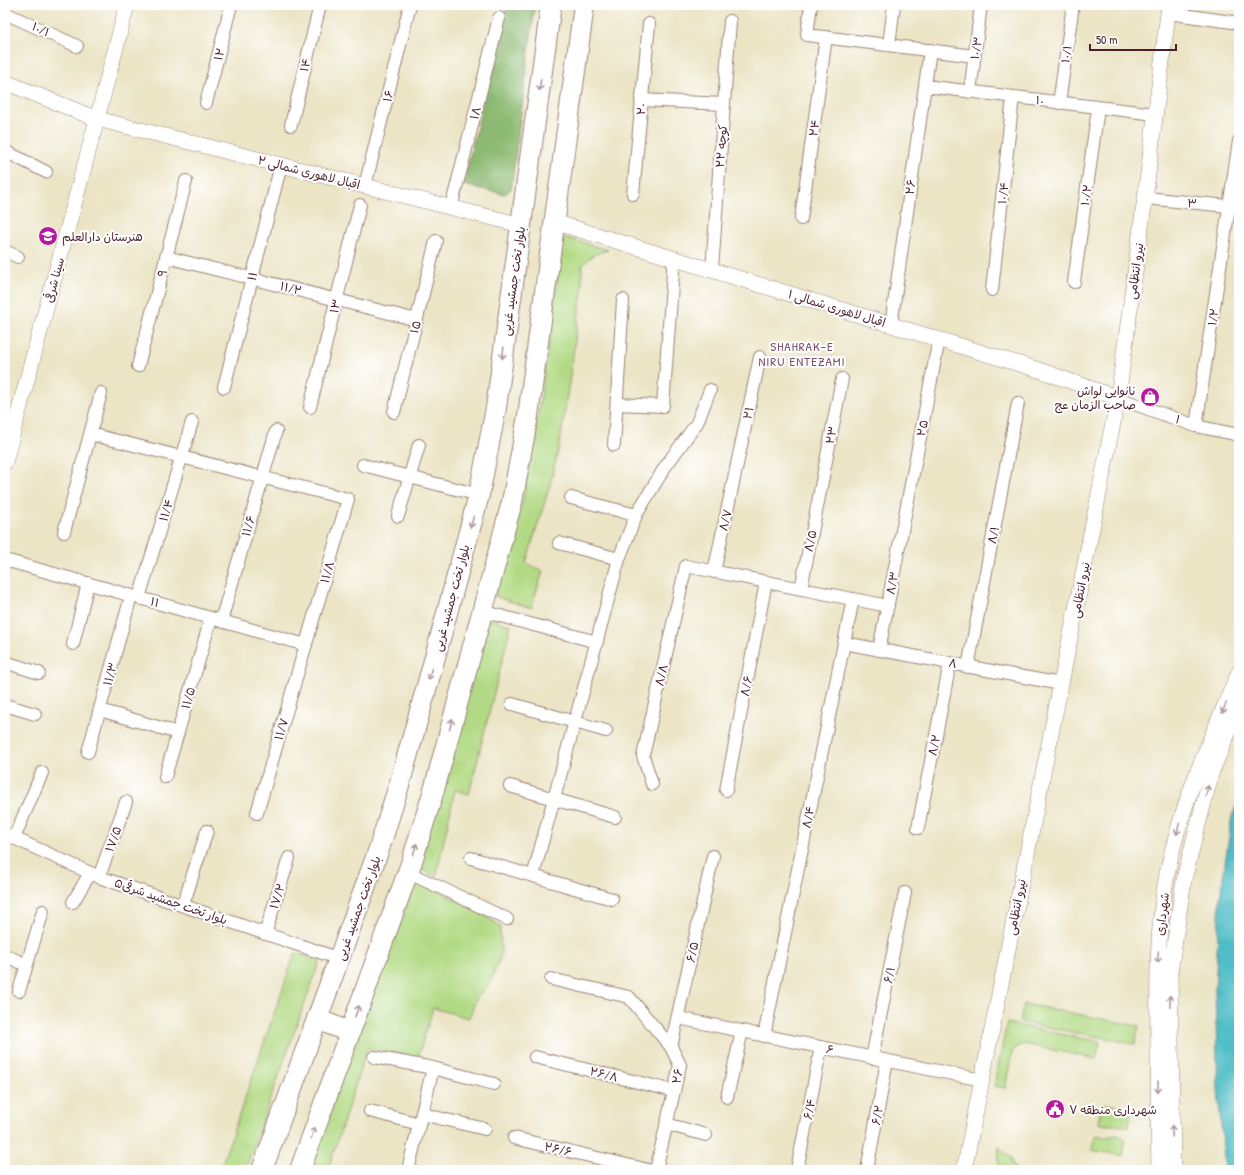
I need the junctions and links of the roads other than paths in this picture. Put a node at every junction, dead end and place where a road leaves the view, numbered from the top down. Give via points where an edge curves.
1 (126, 5) edge
2 (231, 5) edge
3 (320, 5) edge
4 (410, 5) edge
5 (551, 5) edge
6 (584, 5) edge
7 (811, 5) edge
8 (894, 5) edge
9 (981, 5) edge
10 (1073, 5) edge
11 (1168, 9) edge
12 (5, 13) edge
13 (499, 18) dead end
14 (730, 21) dead end
15 (1239, 23) edge
16 (649, 24) dead end
17 (826, 37) junction
18 (889, 45) junction
19 (77, 46) dead end
20 (930, 50) junction
21 (545, 52) junction
22 (577, 55) junction
23 (975, 56) junction
24 (5, 82) edge
25 (925, 86) junction
26 (970, 92) junction
27 (1013, 97) junction
28 (642, 100) junction
29 (206, 103) dead end
30 (1059, 103) junction
31 (724, 104) junction
32 (1098, 108) junction
33 (1155, 114) junction
34 (97, 119) junction
35 (291, 125) dead end
36 (1239, 141) edge
37 (5, 151) edge
38 (281, 165) junction
39 (46, 172) dead end
40 (186, 181) dead end
41 (365, 186) junction
42 (633, 194) dead end
43 (1145, 198) junction
44 (360, 205) dead end
45 (1234, 207) edge
46 (451, 208) junction
47 (801, 219) dead end
48 (554, 222) junction
49 (521, 225) junction
50 (436, 241) dead end
51 (5, 251) edge
52 (18, 257) dead end
53 (166, 257) junction
54 (674, 258) junction
55 (712, 270) junction
56 (252, 278) junction
57 (1074, 282) dead end
58 (992, 290) dead end
59 (337, 300) junction
60 (624, 300) dead end
61 (416, 320) junction
62 (891, 325) junction
63 (939, 339) junction
64 (760, 357) dead end
65 (138, 366) dead end
66 (842, 379) dead end
67 (224, 387) dead end
68 (710, 390) dead end
69 (101, 393) dead end
70 (1118, 398) junction
71 (1018, 403) dead end
72 (617, 404) junction
73 (310, 407) dead end
74 (394, 412) dead end
75 (192, 422) dead end
76 (1196, 426) junction
77 (276, 431) dead end
78 (90, 434) junction
79 (1239, 435) edge
80 (419, 445) dead end
81 (614, 445) dead end
82 (181, 457) junction
83 (5, 462) edge
84 (363, 465) dead end
85 (736, 469) joint
86 (409, 477) junction
87 (262, 478) junction
88 (820, 492) joint
89 (479, 495) junction
90 (571, 498) dead end
91 (512, 502) junction
92 (398, 516) dead end
93 (636, 516) junction
94 (905, 516) joint
95 (64, 532) dead end
96 (559, 543) dead end
97 (619, 559) junction
98 (5, 560) edge
99 (714, 572) junction
100 (766, 582) junction
101 (88, 583) junction
102 (801, 589) junction
103 (135, 597) junction
104 (853, 599) junction
105 (888, 606) junction
106 (482, 611) junction
107 (216, 620) junction
108 (597, 642) junction
109 (844, 643) junction
110 (73, 644) dead end
111 (306, 645) junction
112 (879, 650) junction
113 (5, 662) edge
114 (950, 663) junction
115 (968, 666) junction
116 (1239, 672) edge
117 (39, 673) dead end
118 (1061, 684) junction
119 (512, 704) dead end
120 (5, 705) edge
121 (1239, 708) edge
122 (100, 710) junction
123 (35, 714) dead end
124 (575, 722) junction
125 (606, 731) dead end
126 (178, 733) junction
127 (88, 752) dead end
128 (42, 773) dead end
129 (165, 777) dead end
130 (652, 784) dead end
131 (510, 786) dead end
132 (726, 790) dead end
133 (554, 799) junction
134 (126, 802) dead end
135 (257, 813) dead end
136 (615, 817) dead end
137 (918, 828) dead end
138 (207, 831) dead end
139 (9, 836) edge
140 (713, 856) dead end
141 (289, 858) dead end
142 (471, 858) dead end
143 (408, 872) junction
144 (95, 875) junction
145 (533, 876) junction
146 (905, 893) dead end
147 (612, 899) dead end
148 (73, 902) dead end
149 (183, 905) junction
150 (43, 911) dead end
151 (507, 919) dead end
152 (265, 934) junction
153 (5, 955) edge
154 (340, 959) junction
155 (26, 965) junction
156 (551, 979) dead end
157 (19, 991) dead end
158 (678, 1018) junction
159 (317, 1019) junction
160 (742, 1031) junction
161 (349, 1032) junction
162 (764, 1036) junction
163 (671, 1047) junction
164 (821, 1047) junction
165 (374, 1057) dead end
166 (535, 1057) dead end
167 (872, 1058) junction
168 (887, 1061) junction
169 (433, 1068) junction
170 (982, 1080) junction
171 (494, 1084) dead end
172 (674, 1091) junction
173 (727, 1097) dead end
174 (370, 1111) dead end
175 (420, 1119) junction
176 (666, 1124) junction
177 (485, 1129) dead end
178 (706, 1135) dead end
179 (514, 1138) dead end
180 (262, 1170) edge
181 (300, 1170) edge
182 (408, 1170) edge
183 (648, 1170) edge
184 (656, 1170) edge
185 (797, 1170) edge
186 (867, 1170) edge
187 (964, 1170) edge
188 (1159, 1170) edge
189 (1173, 1170) edge

1 - 34 street, سینا شرقی
2 - 29 street, ۱۲
3 - 35 street, ۱۴
4 - 41 street, ۱۶
5 - 21 main road, بلوار تخت جمشید غربی
6 - 22 main road
7 - 17 street via 807,35
8 - 18 street
9 - 23 street, ۱۰/۳
10 - 30 street, ۱۰/۱
11 - 15 street
11 - 33 street, نیرو انتظامی
12 - 19 street, ۱۰/۱
13 - 46 street, ۱۸
14 - 31 street, کوچه ۲۲
16 - 28 street, ۲۰
17 - 18 street
17 - 47 street, ۲۴
18 - 20 street
20 - 23 street
20 - 25 street, ۲۶
21 - 22 main road
21 -> 49 main road, بلوار تخت جمشید غربی
22 - 48 main road
23 - 26 street, ۱۰/۳
24 - 34 street, اقبال لاهوری شمالی ۲
25 - 26 street, ۱۰
25 - 62 street, ۲۶
26 - 27 street, ۱۰
27 - 30 street, ۱۰
27 - 58 street, ۱۰/۴
28 - 31 street
28 - 42 street, ۲۰
30 - 32 street, ۱۰
31 - 55 street, کوچه ۲۲
32 - 33 street, ۱۰
32 - 57 street, ۱۰/۲
33 - 43 street, نیرو انتظامی
34 - 38 street, اقبال لاهوری شمالی ۲
34 - 83 street, سینا شرقی
36 - 45 street, ۱/۲
37 - 39 street
38 - 41 street, اقبال لاهوری شمالی ۲
38 - 56 street, ۱۱
40 - 53 street, ۹
41 - 46 street, اقبال لاهوری شمالی ۲
43 - 45 street, ۳
43 - 70 street, نیرو انتظامی
44 - 59 street, ۱۳
45 - 76 street, ۱/۲
46 - 49 street, اقبال لاهوری شمالی ۲
48 - 54 street, اقبال لاهوری شمالی ۱
48 - 91 main road via 528,416
49 -> 89 main road, بلوار تخت جمشید غربی via 496,408
50 - 61 street, ۱۵
51 - 52 street
53 - 56 street, ۱۱/۲
53 - 65 street, ۹
54 - 55 street, اقبال لاهوری شمالی ۱
54 - 72 street via 664,406
55 - 62 street, اقبال لاهوری شمالی ۱
56 - 59 street, ۱۱/۲
56 - 67 street, ۱۱
59 - 61 street, ۱۱/۲
59 - 73 street, ۱۳
60 - 72 street
61 - 74 street, ۱۵
62 - 63 street, اقبال لاهوری شمالی ۱
63 - 70 street, اقبال لاهوری شمالی ۱
63 - 94 street, ۲۵
64 - 85 street, ۲۱
66 - 88 street, ۲۳
68 - 93 street via 697,423 664,466
69 - 78 street
70 - 76 street, ۱
70 - 118 street, نیرو انتظامی
71 - 115 street, ۸/۱
72 - 81 street
75 - 82 street, ۱۱/۴
76 - 79 street, ۱
77 - 87 street, ۱۱/۶
78 - 82 street
78 - 95 street
80 - 86 street
82 - 87 street
82 - 103 street, ۱۱/۴
84 - 86 street
85 - 99 street, ۸/۷
86 - 89 street
86 - 92 street
87 - 107 street, ۱۱/۶
87 - 111 street, ۱۱/۸ via 348,499
88 - 102 street, ۸/۵
89 - 91 main road
89 -> 154 main road, بلوار تخت جمشید غربی via 400,782
90 - 93 street
91 - 106 main road
93 - 97 street
94 - 105 street, ۸/۳
96 - 97 street
97 - 108 street
98 - 101 street, ۱۱
99 - 100 street
99 - 130 street, ۸/۸ via 686,566 643,756
100 - 102 street
100 - 132 street, ۸/۶
101 - 103 street, ۱۱
101 - 110 street
102 - 104 street
103 - 107 street, ۱۱
103 - 122 street, ۱۱/۳
104 - 105 street
104 - 109 street, ۸/۴
105 - 112 street, ۸/۳
106 - 108 street
143 -> 106 main road via 434,790
107 - 111 street, ۱۱
107 - 126 street, ۱۱/۵
108 - 124 street
109 - 112 street, ۸
109 - 162 street, ۸/۴
111 - 135 street, ۱۱/۷
112 - 114 street, ۸
113 - 117 street
114 - 115 street, ۸
114 - 137 street, ۸/۲
115 - 118 street, ۸
116 -> 188 street, شهرداری via 1202,759 1180,820 1167,874 1160,922 1157,979
118 - 170 street, نیرو انتظامی
119 - 124 street
120 - 123 street
189 -> 121 street, شهرداری via 1170,973 1184,879 1212,771
122 - 126 street
122 - 127 street, ۱۱/۳
124 - 125 street
124 - 133 street
126 - 129 street, ۱۱/۵
128 - 139 street
131 - 133 street
133 - 136 street
133 - 145 street
134 - 144 street, ۱۷/۵
138 - 149 street
139 - 144 street, بلوار تخت جمشید شرقی۵
140 - 158 street, ۶/۵
141 - 152 street, ۱۷/۲
142 - 145 street
143 - 151 street
161 -> 143 main road
144 - 148 street, ۱۷/۵
144 - 149 street, بلوار تخت جمشید شرقی۵
145 - 147 street
146 - 167 street, ۶/۱
149 - 152 street, بلوار تخت جمشید شرقی۵
150 - 155 street
152 - 154 street, بلوار تخت جمشید شرقی۵
153 - 155 street
154 - 159 main road, بلوار تخت جمشید غربی
155 - 157 street
156 - 163 street, ۲۶ via 629,997
158 - 160 street, ۶
158 - 163 street, ۶/۵
159 - 161 main road
159 - 180 main road, بلوار تخت جمشید غربی
160 - 162 street, ۶
160 - 173 street
181 -> 161 main road
162 - 164 street, ۶
163 - 172 street, ۲۶ via 680,1065
164 - 167 street, ۶
164 - 185 street, ۶/۴
165 - 169 street
166 - 172 street, ۲۶/۸
167 - 168 street, ۶
168 - 170 street, ۶
168 - 186 street, ۶/۲
169 - 171 street
169 - 175 street
170 - 187 street, نیرو انتظامی
172 - 176 street, ۲۶
174 - 175 street
175 - 177 street
175 - 182 street
176 - 178 street
176 - 184 street, ۲۶
179 - 183 street, ۲۶/۶

